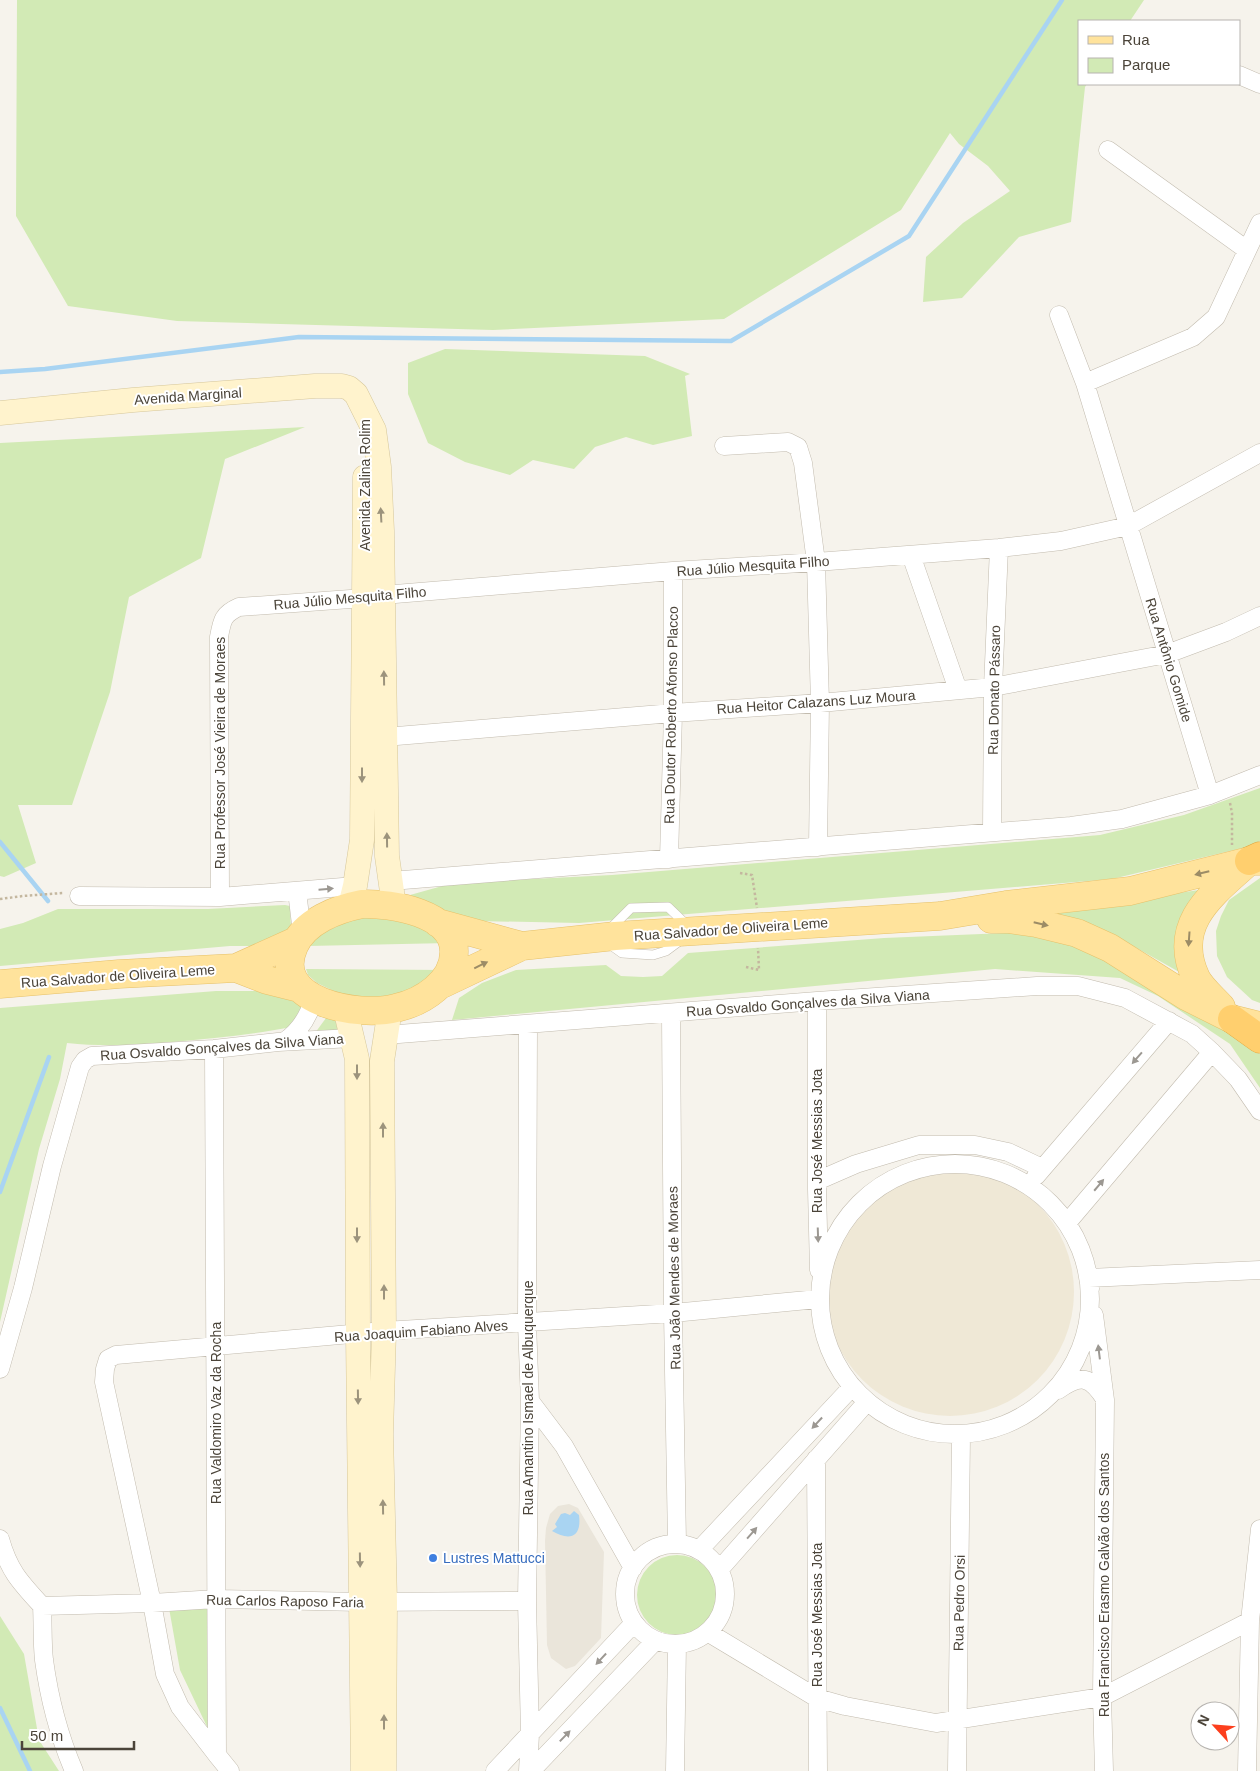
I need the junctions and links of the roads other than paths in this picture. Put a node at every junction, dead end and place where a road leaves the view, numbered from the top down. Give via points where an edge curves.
1 (1240, 75) edge
2 (1260, 84) edge
3 (1108, 150) dead end
4 (1260, 223) edge
5 (1247, 250) junction
6 (1059, 315) dead end
7 (1085, 383) junction
8 (365, 411) joint
9 (0, 412) edge
10 (724, 446) dead end
11 (1260, 453) edge
12 (1128, 526) junction
13 (999, 548) junction
14 (911, 555) junction
15 (816, 562) junction
16 (673, 571) junction
17 (374, 597) junction
18 (228, 612) joint
19 (1260, 616) edge
20 (1167, 654) junction
21 (993, 687) junction
22 (958, 690) junction
23 (820, 703) junction
24 (673, 713) junction
25 (374, 738) junction
26 (1260, 775) edge
27 (1210, 795) junction
28 (992, 832) junction
29 (818, 847) junction
30 (669, 858) junction
31 (1249, 861) edge
32 (297, 891) junction
33 (392, 894) junction
34 (79, 896) dead end
35 (352, 896) junction
36 (220, 897) junction
37 (940, 916) junction
38 (438, 923) junction
39 (299, 937) junction
40 (522, 946) junction
41 (236, 968) junction
42 (0, 984) edge
43 (440, 985) junction
44 (306, 993) junction
45 (817, 1001) junction
46 (345, 1008) junction
47 (672, 1014) junction
48 (1232, 1019) junction
49 (1169, 1021) junction
50 (388, 1022) junction
51 (528, 1024) junction
52 (1260, 1026) edge
53 (352, 1038) junction
54 (1260, 1040) edge
55 (285, 1041) junction
56 (214, 1049) junction
57 (1212, 1052) junction
58 (1260, 1111) edge
59 (1042, 1168) junction
60 (1028, 1184) junction
61 (817, 1185) junction
62 (846, 1218) junction
63 (1068, 1222) junction
64 (1260, 1270) edge
65 (1089, 1278) junction
66 (820, 1280) junction
67 (818, 1299) junction
68 (674, 1313) junction
69 (527, 1324) junction
70 (384, 1331) junction
71 (358, 1334) junction
72 (216, 1346) junction
73 (0, 1369) edge
74 (851, 1388) junction
75 (1048, 1397) junction
76 (1105, 1400) junction
77 (530, 1401) junction
78 (866, 1403) junction
79 (960, 1436) junction
80 (816, 1460) junction
81 (1260, 1529) edge
82 (0, 1539) edge
83 (677, 1543) junction
84 (700, 1549) junction
85 (632, 1568) junction
86 (720, 1570) junction
87 (216, 1599) junction
88 (527, 1601) junction
89 (361, 1602) junction
90 (385, 1602) junction
91 (152, 1603) junction
92 (42, 1606) junction
93 (1250, 1620) junction
94 (634, 1623) junction
95 (709, 1633) junction
96 (656, 1640) junction
97 (677, 1644) junction
98 (1102, 1697) junction
99 (817, 1698) junction
100 (958, 1720) junction
101 (530, 1734) junction
102 (217, 1755) junction
103 (74, 1771) edge
104 (230, 1771) edge
105 (363, 1771) edge
106 (384, 1771) edge
107 (495, 1771) edge
108 (529, 1771) edge
109 (675, 1771) edge
110 (818, 1771) edge
111 (957, 1771) edge
112 (1104, 1771) edge
113 (1247, 1771) edge

1 - 2 street
3 - 5 street
4 - 5 street
5 - 7 street via 1224,304 1216,317 1194,337
6 - 7 street, Rua Antônio Gomide
7 - 12 street, Rua Antônio Gomide
8 - 9 main road, Avenida Marginal via 349,388 334,386
8 - 17 main road, Avenida Zalina Rolim via 374,430 379,467 382,531
10 - 15 street via 788,442 798,447
11 - 12 street, Rua Júlio Mesquita Filho
12 - 13 street, Rua Júlio Mesquita Filho via 1061,541
12 - 20 street, Rua Antônio Gomide
13 - 14 street, Rua Júlio Mesquita Filho
13 - 21 street, Rua Donato Pássaro
14 - 15 street, Rua Júlio Mesquita Filho
14 - 22 street
15 - 16 street, Rua Júlio Mesquita Filho
15 - 23 street
16 - 17 street, Rua Júlio Mesquita Filho
16 - 24 street, Rua Doutor Roberto Afonso Placco
17 - 18 street, Rua Júlio Mesquita Filho via 239,607
17 - 25 main road, Avenida Zalina Rolim
18 - 36 street, Rua Professor José Vieira de Moraes via 219,637
19 - 20 street, Rua Heitor Calazans Luz Moura
20 - 21 street, Rua Heitor Calazans Luz Moura
20 - 27 street, Rua Antônio Gomide
21 - 22 street, Rua Heitor Calazans Luz Moura
21 - 28 street, Rua Donato Pássaro
22 - 23 street, Rua Heitor Calazans Luz Moura
23 - 24 street, Rua Heitor Calazans Luz Moura
23 - 29 street
24 - 25 street, Rua Heitor Calazans Luz Moura
24 - 30 street, Rua Doutor Roberto Afonso Placco
33 -> 25 main road, Avenida Zalina Rolim
25 -> 35 main road, Avenida Zalina Rolim
26 - 27 street
27 - 28 street via 1122,819
28 - 29 street
29 - 30 street
30 - 33 street
31 -> 37 main road via 1130,892 1006,905
31 -> 48 main road via 1198,911 1189,932 1188,957 1196,980
32 -> 35 street
32 - 36 street
32 - 39 street
33 - 35 main road via 371,904
33 - 38 main road
34 - 36 street
35 - 39 main road via 314,922
37 - 40 main road, Rua Salvador de Oliveira Leme via 760,926
37 -> 48 main road via 1008,919 1077,933 1110,948 1186,996
38 - 40 main road
38 - 43 main road via 450,935 455,949 454,966
39 - 41 main road
39 - 44 main road via 290,953 289,966 293,981
43 -> 40 main road
41 - 42 main road, Rua Salvador de Oliveira Leme
41 - 44 main road
43 - 50 main road via 406,1005
44 - 46 main road
44 - 55 street via 309,1013 300,1030
45 - 47 street, Rua Osvaldo Gonçalves da Silva Viana
45 - 49 street, Rua Osvaldo Gonçalves da Silva Viana via 1078,986 1125,998
45 - 61 street, Rua José Messias Jota
46 - 50 main road via 373,1011
46 - 53 main road
47 - 51 street, Rua Osvaldo Gonçalves da Silva Viana
47 - 68 street, Rua João Mendes de Moraes
48 - 52 main road
48 - 54 highway
49 - 57 street, Rua Osvaldo Gonçalves da Silva Viana via 1192,1034
49 -> 59 street
50 - 51 street, Rua Osvaldo Gonçalves da Silva Viana
70 -> 50 main road via 382,1061
51 - 69 street, Rua Amantino Ismael de Albuquerque
53 - 55 street, Rua Osvaldo Gonçalves da Silva Viana
53 -> 71 main road via 357,1059
55 - 56 street, Rua Osvaldo Gonçalves da Silva Viana
56 - 72 street, Rua Valdomiro Vaz da Rocha
56 - 73 street, Rua Osvaldo Gonçalves da Silva Viana via 92,1056 80,1067
57 - 58 street, Rua Osvaldo Gonçalves da Silva Viana via 1238,1079
63 -> 57 street
59 - 60 street
59 - 61 street via 1008,1152 975,1145 920,1145 856,1164
60 - 62 street via 1002,1171 974,1164 945,1163 916,1168 865,1196
60 - 63 street via 1050,1201
61 - 62 street via 825,1212 840,1220
61 -> 66 street, Rua José Messias Jota
62 - 66 street
63 - 65 street via 1081,1249
64 - 65 street
65 - 75 street via 1087,1332 1074,1364
76 -> 65 street, Rua Francisco Erasmo Galvão dos Santos
66 - 67 street
67 - 68 street, Rua Joaquim Fabiano Alves
67 - 74 street via 826,1347
68 - 69 street, Rua Joaquim Fabiano Alves
68 - 83 street, Rua João Mendes de Moraes
69 - 70 street, Rua Joaquim Fabiano Alves
69 - 77 street, Rua Amantino Ismael de Albuquerque
70 - 71 street, Rua Joaquim Fabiano Alves
90 -> 70 main road via 381,1434
71 - 72 street, Rua Joaquim Fabiano Alves
71 -> 89 main road
72 - 87 street, Rua Valdomiro Vaz da Rocha
72 - 91 street, Rua Joaquim Fabiano Alves via 116,1355 108,1360 105,1368 104,1382
74 - 78 street
74 -> 84 street
75 - 76 street via 1079,1379 1086,1379 1094,1384
75 - 79 street via 1026,1415 995,1429
76 - 98 street, Rua Francisco Erasmo Galvão dos Santos
77 - 85 street via 564,1446
77 - 88 street, Rua Amantino Ismael de Albuquerque
78 - 79 street via 887,1418 910,1428
78 - 80 street
79 - 100 street, Rua Pedro Orsi
86 -> 80 street
80 - 99 street, Rua José Messias Jota
81 - 93 street
82 - 92 street via 19,1582
83 - 84 street
83 - 85 street via 645,1553
84 - 86 street
85 - 94 street via 625,1598
86 - 95 street via 726,1592 722,1612
87 - 89 street, Rua Carlos Raposo Faria
87 - 91 street, Rua Carlos Raposo Faria
87 - 102 street, Rua Valdomiro Vaz da Rocha
88 - 90 street, Rua Carlos Raposo Faria
88 - 101 street, Rua Amantino Ismael de Albuquerque
89 - 90 street, Rua Carlos Raposo Faria
89 - 105 main road
106 -> 90 main road
91 - 92 street, Rua Carlos Raposo Faria
91 - 102 street via 165,1674 180,1707
92 - 103 street via 44,1659 56,1720
93 - 98 street
93 - 113 street
94 - 96 street
94 -> 101 street
95 - 97 street
95 - 99 street
96 - 97 street
108 -> 96 street
97 - 109 street
98 - 100 street
98 - 112 street, Rua Francisco Erasmo Galvão dos Santos
99 - 100 street via 936,1723
99 - 110 street, Rua José Messias Jota
100 - 111 street, Rua Pedro Orsi
101 - 107 street
101 - 108 street, Rua Amantino Ismael de Albuquerque
102 - 104 street

